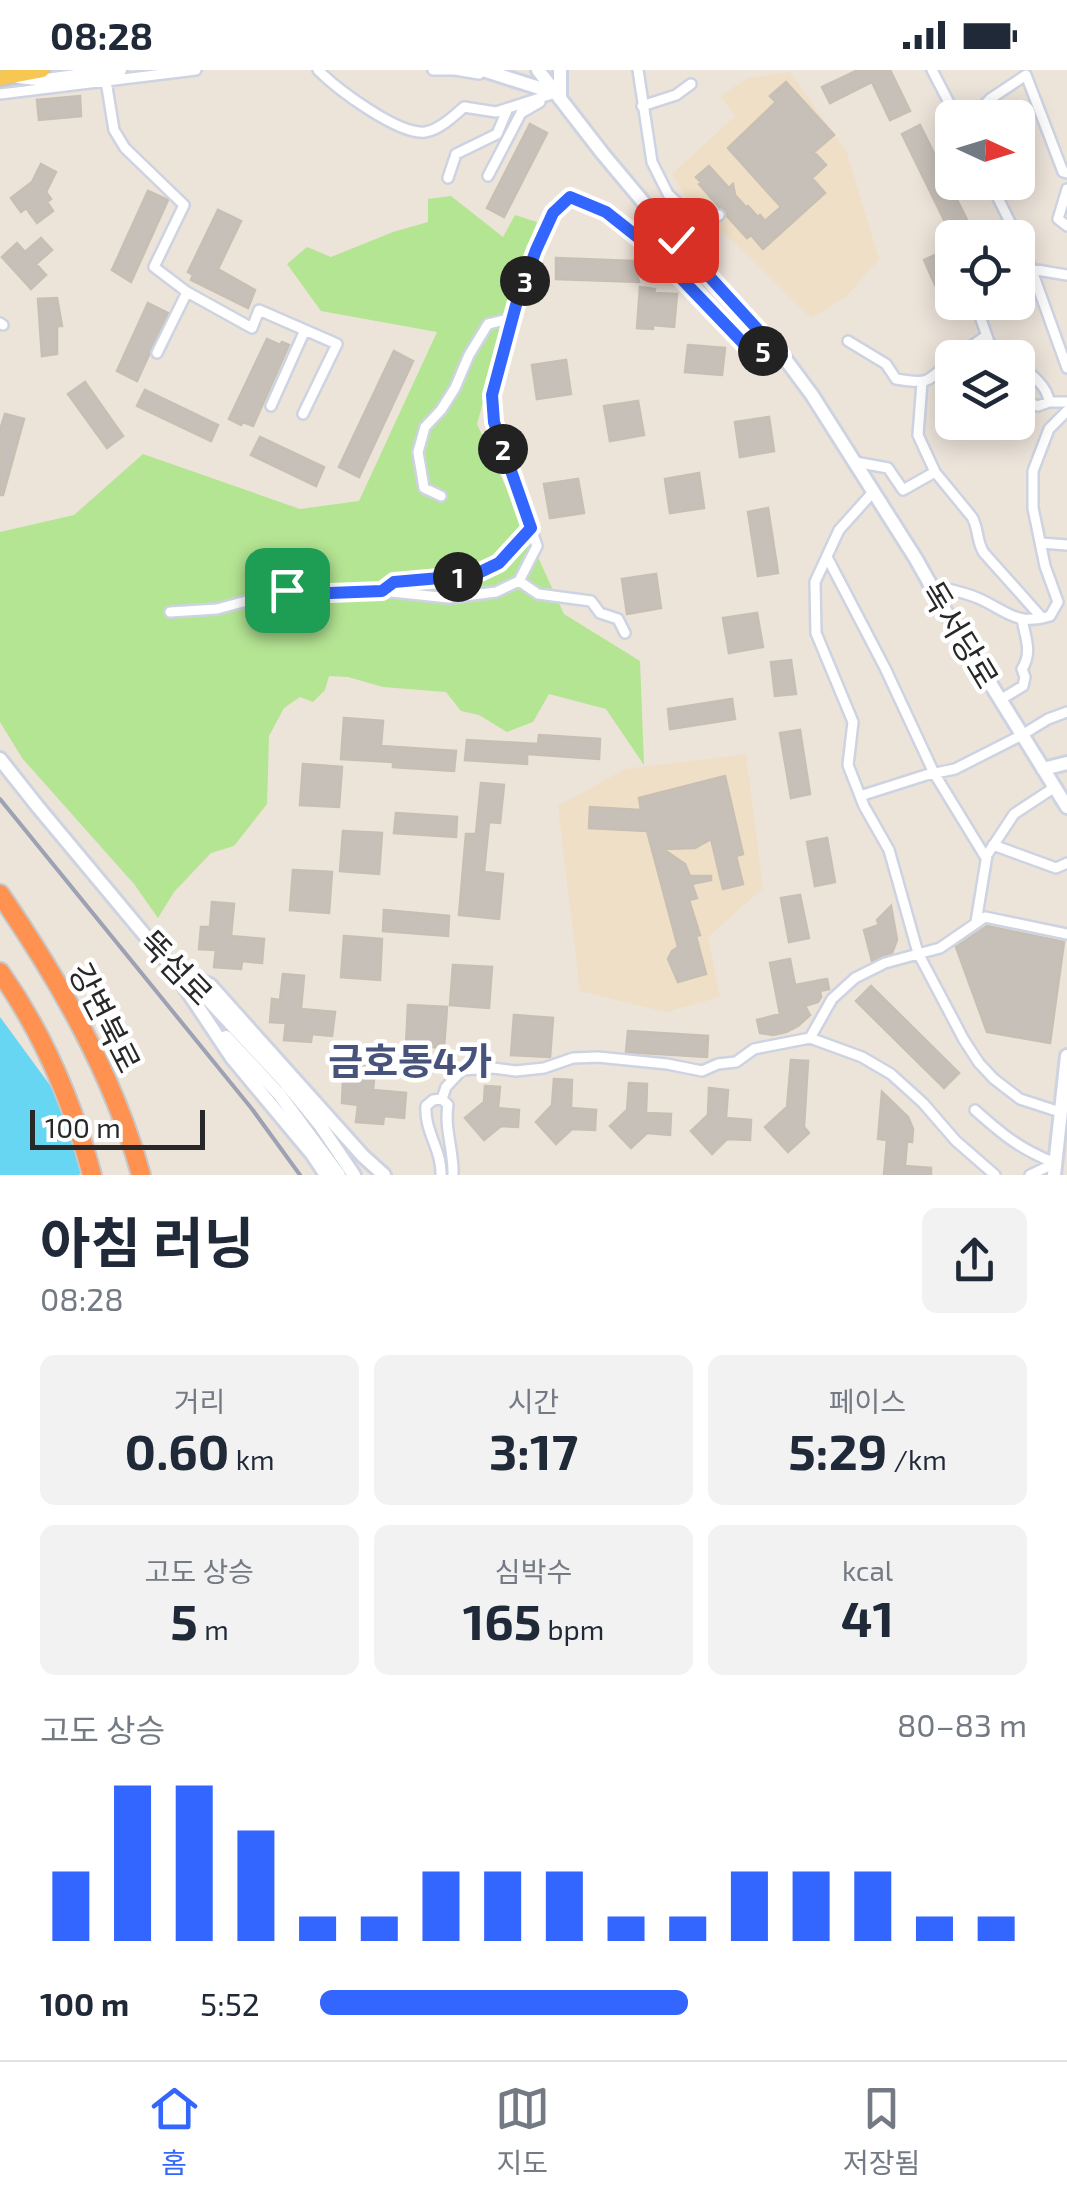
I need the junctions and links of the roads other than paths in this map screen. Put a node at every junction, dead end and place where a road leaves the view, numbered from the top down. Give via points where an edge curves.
1 (42, 70) edge
2 (120, 70) edge
3 (196, 70) edge
4 (318, 70) edge
5 (433, 70) edge
6 (538, 70) edge
7 (560, 70) edge
8 (638, 70) edge
9 (932, 70) edge
10 (482, 72) edge
11 (5, 77) edge
12 (106, 81) junction
13 (692, 84) dead end
14 (0, 94) edge
15 (558, 96) junction
16 (948, 100) edge
17 (989, 100) edge
18 (642, 106) junction
19 (508, 108) junction
20 (1067, 172) edge
21 (488, 176) dead end
22 (448, 178) dead end
23 (1067, 189) edge
24 (1067, 226) edge
25 (676, 240) junction
26 (1035, 269) edge
27 (1067, 275) edge
28 (1035, 277) edge
29 (187, 292) junction
30 (513, 318) junction
31 (305, 330) junction
32 (848, 341) dead end
33 (157, 353) dead end
34 (782, 356) junction
35 (1067, 368) edge
36 (935, 377) edge
37 (1035, 379) edge
38 (922, 383) junction
39 (1049, 402) junction
40 (1067, 402) edge
41 (1035, 405) edge
42 (271, 406) dead end
43 (1067, 411) edge
44 (303, 414) dead end
45 (855, 462) junction
46 (935, 472) junction
47 (874, 491) junction
48 (441, 496) dead end
49 (531, 528) junction
50 (1041, 543) junction
51 (1067, 546) edge
52 (827, 556) junction
53 (519, 582) junction
54 (931, 585) junction
55 (382, 591) junction
56 (170, 612) dead end
57 (1042, 618) junction
58 (1022, 619) junction
59 (625, 633) dead end
60 (1000, 700) junction
61 (1067, 712) edge
62 (1022, 735) junction
63 (0, 759) edge
64 (1067, 762) edge
65 (1044, 769) junction
66 (934, 773) junction
67 (1055, 787) junction
68 (860, 796) junction
69 (1067, 806) edge
70 (993, 845) junction
71 (986, 858) junction
72 (1067, 864) edge
73 (0, 894) edge
74 (976, 922) junction
75 (1067, 934) edge
76 (918, 953) junction
77 (173, 969) junction
78 (0, 972) edge
79 (194, 1003) junction
80 (810, 1038) junction
81 (1067, 1056) edge
82 (442, 1100) junction
83 (975, 1110) dead end
84 (1060, 1112) junction
85 (1055, 1169) edge
86 (92, 1175) edge
87 (142, 1175) edge
88 (326, 1175) edge
89 (339, 1175) edge
90 (354, 1175) edge
91 (384, 1175) edge
92 (441, 1175) edge
93 (453, 1175) edge
94 (995, 1175) edge
95 (1030, 1175) edge

1 - 11 main road
2 - 11 main road via 46,80
3 - 12 street
4 - 19 street via 378,114 420,132 464,107
5 - 10 street
6 - 15 main road, 독서당로
7 - 15 main road
8 - 18 street
9 - 16 street
10 - 15 main road
12 - 14 street
12 - 29 street via 114,130 184,205 154,267
13 - 18 street
15 - 19 street
15 - 21 street via 521,113
15 - 25 main road, 독서당로
17 - 20 street via 1026,75
18 - 25 street via 652,162 668,194 687,212 720,216
19 - 22 street via 497,134 456,154
23 - 24 street via 1058,219
25 - 34 main road, 독서당로
26 - 27 street
28 - 35 street
29 - 31 street via 252,328 259,310
29 - 33 street
30 - 34 street via 553,213 570,197 606,212 654,250 746,346
30 - 48 street via 488,324 455,388 425,427 418,452 424,488
30 - 49 street via 492,395 494,422
31 - 42 street
31 - 44 street via 337,344
32 - 38 street via 886,364 896,379
34 - 45 main road, 독서당로
36 - 38 street
37 - 39 street
38 - 46 street via 918,434
39 - 40 street
39 - 41 street
43 - 50 street via 1049,429 1034,471
45 - 46 street via 888,468 903,490
45 - 47 main road, 독서당로
46 - 57 street via 976,523 984,553
47 - 52 street via 839,530
47 - 54 main road, 독서당로
49 - 53 street via 537,546
49 - 55 street via 499,563 474,575 394,582
50 - 51 street
50 - 57 street via 1058,602
52 - 66 street
52 - 68 street via 816,582 816,633 853,722 848,765
53 - 55 street via 449,598
53 - 59 street via 538,594 591,601
54 - 58 street
54 - 60 main road, 독서당로
55 - 56 street via 287,590 217,609
57 - 58 street
58 - 60 street via 1029,650 1022,686
60 - 62 main road, 독서당로
61 - 62 street
62 - 65 main road, 독서당로
62 - 66 street
63 - 77 main road, 뚝섬로
64 - 65 main road
65 - 67 main road, 독서당로
66 - 68 street
66 - 71 street
67 - 69 main road, 독서당로
67 - 70 street via 1014,814
68 - 76 street via 889,850
70 - 71 street
70 - 72 street via 1056,868
71 - 74 street
73 - 87 highway, 강변북로 via 85,1034
74 - 75 street via 985,917
74 - 76 street via 940,948
76 - 80 street via 855,978 832,999
76 - 84 street via 964,1040 994,1079 1020,1098
77 - 79 main road
77 - 90 main road, 뚝섬로 via 284,1081
77 - 91 main road via 210,985
78 - 86 highway via 47,1052
79 - 88 main road
79 - 89 main road, 뚝섬로 via 279,1094
80 - 82 street via 754,1049 702,1071 598,1056 516,1071 462,1070
80 - 94 street via 891,1074
81 - 84 main road
82 - 92 street via 426,1106 425,1117
82 - 93 street via 448,1104
83 - 85 street
84 - 85 main road
85 - 95 street

